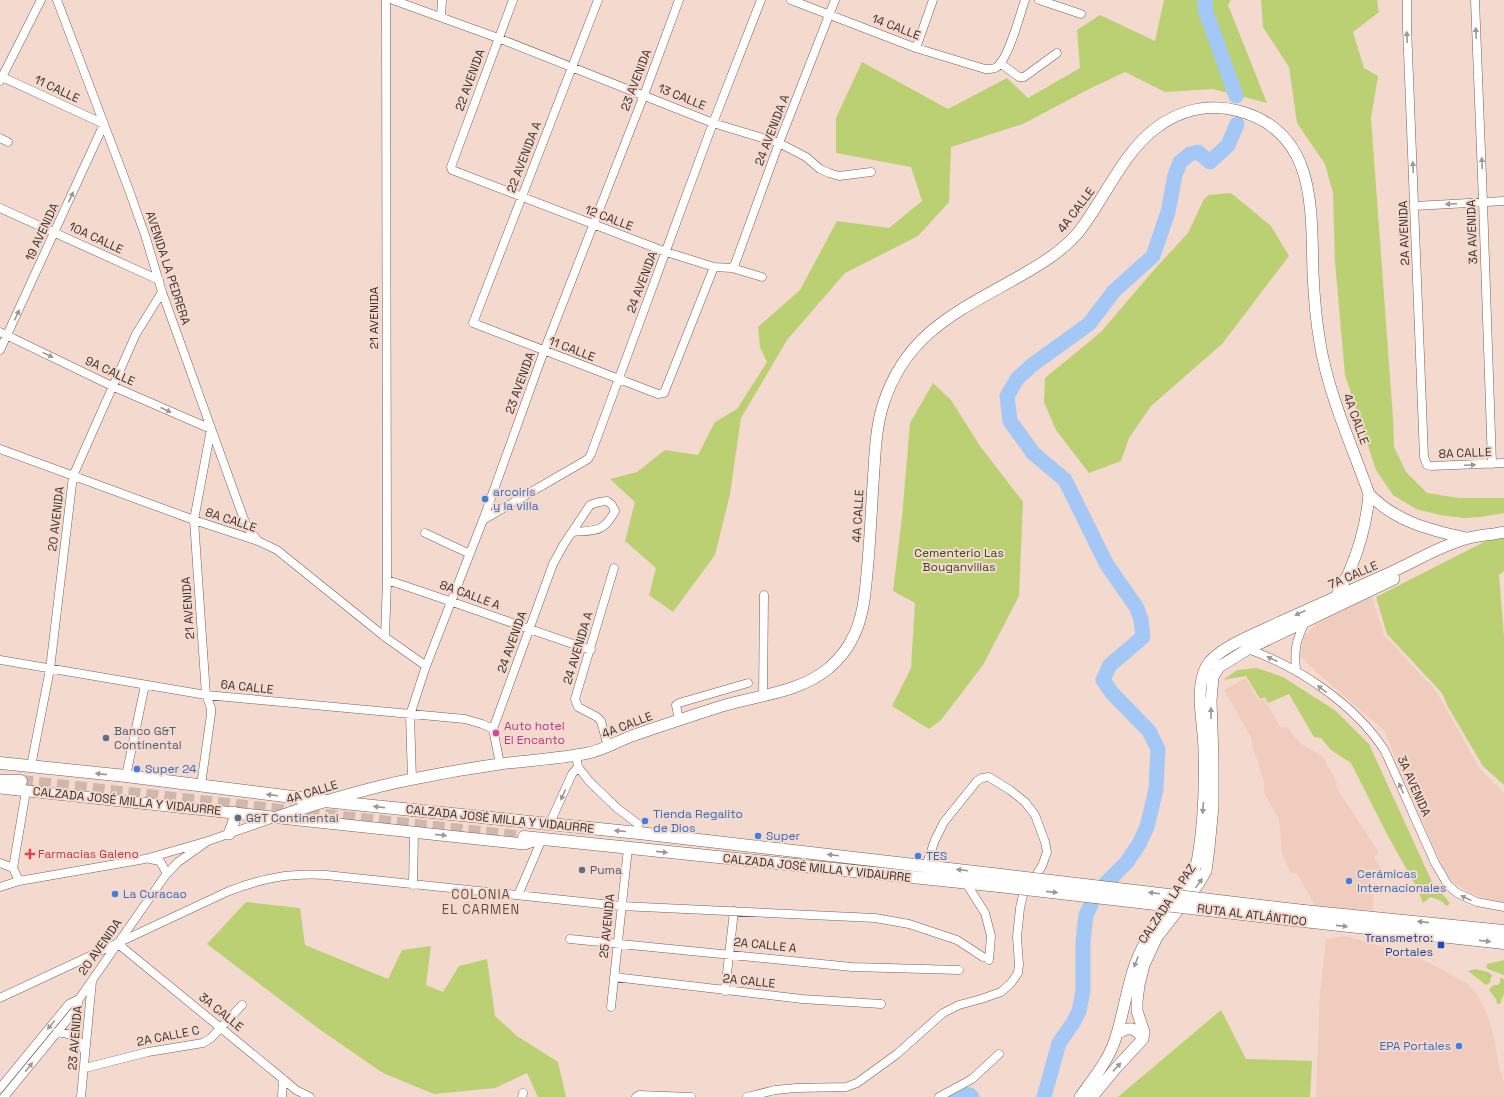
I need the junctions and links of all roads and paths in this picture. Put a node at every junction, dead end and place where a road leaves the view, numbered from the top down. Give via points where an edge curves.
1 (41, 0) edge
2 (57, 0) edge
3 (386, 0) edge
4 (393, 0) edge
5 (418, 0) edge
6 (442, 0) edge
7 (513, 0) edge
8 (598, 0) edge
9 (678, 0) edge
10 (761, 0) edge
11 (791, 0) edge
12 (835, 0) edge
13 (933, 0) edge
14 (1025, 0) edge
15 (1039, 0) edge
16 (1407, 0) edge
17 (1475, 0) edge
18 (417, 9) junction
19 (830, 14) junction
20 (1080, 14) dead end
21 (441, 17) junction
22 (498, 38) junction
23 (916, 48) junction
24 (1057, 53) dead end
25 (997, 66) junction
26 (572, 67) junction
27 (1, 78) edge
28 (644, 95) junction
29 (713, 123) junction
30 (104, 124) junction
31 (0, 138) edge
32 (8, 142) dead end
33 (779, 143) junction
34 (451, 169) joint
35 (871, 172) dead end
36 (522, 197) junction
37 (1504, 201) edge
38 (1483, 202) junction
39 (1415, 206) junction
40 (0, 208) edge
41 (593, 225) junction
42 (55, 232) junction
43 (666, 252) junction
44 (714, 268) junction
45 (732, 268) junction
46 (762, 277) dead end
47 (159, 280) junction
48 (162, 292) junction
49 (473, 323) joint
50 (4, 334) edge
51 (0, 350) edge
52 (544, 351) junction
53 (618, 380) junction
54 (112, 386) junction
55 (211, 429) junction
56 (0, 448) edge
57 (1504, 463) edge
58 (1492, 464) junction
59 (1428, 465) joint
60 (73, 476) junction
61 (1369, 494) junction
62 (194, 520) junction
63 (483, 520) junction
64 (573, 532) junction
65 (1504, 532) edge
66 (425, 533) dead end
67 (1471, 538) junction
68 (258, 541) junction
69 (470, 554) junction
70 (614, 568) dead end
71 (386, 580) junction
72 (764, 595) dead end
73 (1335, 597) junction
74 (452, 601) junction
75 (1331, 609) junction
76 (1305, 622) junction
77 (529, 630) junction
78 (384, 637) junction
79 (1242, 644) junction
80 (591, 650) junction
81 (0, 660) edge
82 (426, 666) junction
83 (50, 669) junction
84 (1296, 670) junction
85 (1209, 673) junction
86 (748, 684) dead end
87 (145, 685) junction
88 (206, 695) junction
89 (763, 696) junction
90 (410, 715) junction
91 (679, 720) junction
92 (493, 729) junction
93 (608, 747) junction
94 (576, 755) junction
95 (0, 763) edge
96 (500, 764) junction
97 (32, 766) junction
98 (578, 767) junction
99 (126, 776) junction
100 (412, 779) junction
101 (0, 781) edge
102 (23, 786) junction
103 (201, 786) junction
104 (0, 788) edge
105 (324, 801) junction
106 (234, 812) junction
107 (277, 817) junction
108 (549, 825) junction
109 (414, 832) junction
110 (639, 833) junction
111 (229, 834) junction
112 (524, 837) tunnel mouth
113 (541, 839) junction
114 (208, 841) junction
115 (628, 848) junction
116 (145, 859) junction
117 (0, 863) edge
118 (926, 866) junction
119 (13, 868) junction
120 (167, 874) junction
121 (19, 881) junction
122 (1000, 881) junction
123 (966, 883) junction
124 (413, 885) junction
125 (0, 887) edge
126 (518, 895) junction
127 (621, 906) junction
128 (1504, 907) edge
129 (734, 911) junction
130 (1304, 916) junction
131 (1504, 931) edge
132 (570, 939) dead end
133 (117, 943) junction
134 (619, 943) junction
135 (1504, 943) edge
136 (729, 953) junction
137 (959, 970) dead end
138 (614, 977) junction
139 (92, 980) junction
140 (725, 991) junction
141 (0, 998) edge
142 (79, 999) junction
143 (881, 1004) dead end
144 (242, 1005) dead end
145 (611, 1007) dead end
146 (221, 1027) junction
147 (57, 1032) junction
148 (1117, 1034) junction
149 (1143, 1039) junction
150 (86, 1053) junction
151 (999, 1054) dead end
152 (85, 1068) junction
153 (283, 1079) junction
154 (0, 1088) edge
155 (4, 1097) edge
156 (81, 1097) edge
157 (282, 1097) edge
158 (310, 1097) edge
159 (636, 1097) edge
160 (691, 1097) edge
161 (747, 1097) edge
162 (939, 1097) edge
163 (1080, 1097) edge
164 (1092, 1097) edge

1 - 27 street
2 - 30 street, AVENIDA LA PEDRERA
3 - 71 street, 21 AVENIDA
4 - 18 street, 13 CALLE
5 - 18 street
6 - 21 street
7 - 22 street, 22 AVENIDA
8 - 26 street, 22 AVENIDA A
9 - 28 street, 23 AVENIDA
10 - 29 street, 24 AVENIDA
11 - 19 street, 14 CALLE
12 - 19 street, 24 AVENIDA A
13 - 23 street
14 - 25 street via 1007,53
15 - 20 street
39 -> 16 street, 2A AVENIDA
38 -> 17 street, 3A AVENIDA
18 - 21 street, 13 CALLE
19 - 23 street, 14 CALLE
19 - 33 street, 24 AVENIDA A
21 - 22 street, 13 CALLE
22 - 26 street, 13 CALLE
22 - 34 street, 22 AVENIDA
23 - 25 street, 14 CALLE via 985,69
24 - 25 street via 1024,77
26 - 28 street, 13 CALLE
26 - 36 street, 22 AVENIDA A
27 - 30 street, 11 CALLE
28 - 29 street, 13 CALLE
28 - 41 street, 23 AVENIDA
29 - 33 street, 13 CALLE
29 - 43 street, 24 AVENIDA
42 -> 30 street, 19 AVENIDA
30 - 47 street, AVENIDA LA PEDRERA
31 - 32 street
33 - 35 street, 13 CALLE via 829,173 839,176
33 - 45 street, 24 AVENIDA A
34 - 36 street, 12 CALLE
36 - 41 street, 12 CALLE
36 - 49 street, 22 AVENIDA A
37 - 38 street
38 -> 39 street
38 - 58 street, 3A AVENIDA
39 - 59 street, 2A AVENIDA via 1424,457
40 - 42 street, 10A CALLE
41 - 43 street, 12 CALLE
41 - 52 street, 23 AVENIDA
42 - 47 street, 10A CALLE
50 -> 42 street, 19 AVENIDA
43 - 44 street, 12 CALLE
43 - 53 street, 24 AVENIDA
44 - 45 street, 12 CALLE
44 - 53 street, 11 CALLE via 664,393 658,394
45 - 46 street, 12 CALLE
47 - 48 street, AVENIDA LA PEDRERA
48 - 54 street, 20 AVENIDA via 136,334
48 - 55 street, AVENIDA LA PEDRERA
49 - 52 street, 11 CALLE
50 - 51 street, 19 AVENIDA
50 -> 54 street, 9A CALLE
52 - 53 street, 11 CALLE
52 - 63 street, 23 AVENIDA
53 - 63 street, 24 AVENIDA via 588,459
54 -> 55 street, 9A CALLE
54 - 60 street, 20 AVENIDA
55 - 62 street, 21 AVENIDA
55 - 68 street, AVENIDA LA PEDRERA via 247,527
56 - 60 street, 8A CALLE
57 - 58 street, 8A CALLE
59 -> 58 street, 8A CALLE
60 - 62 street, 8A CALLE
60 - 83 street, 20 AVENIDA
61 - 67 main road, 4A CALLE via 1378,504 1399,518 1430,530
61 - 73 main road, 4A CALLE via 1368,512 1355,556
61 - 89 main road, 4A CALLE via 1334,398 1319,340 1314,294 1311,207 1304,172 1285,138 1256,117 1229,109 1208,107 1189,110 1158,126 1139,143 1077,234 1061,250 950,316 926,335 914,349 897,374 880,418 865,590 856,632 850,645 817,677 795,687
62 - 68 street, 8A CALLE
62 - 88 street, 21 AVENIDA
63 - 69 street, 23 AVENIDA
64 - 64 street, 24 AVENIDA via 603,528 615,511 612,505 607,501 590,505
64 - 77 street, 24 AVENIDA via 553,564
65 - 67 main road, 7A CALLE
66 - 69 street
67 - 73 main road, 7A CALLE
67 - 75 main road, 7A CALLE via 1456,549
68 - 78 street, 8A CALLE via 277,550
69 - 74 street, 23 AVENIDA
70 - 80 street, 24 AVENIDA A
71 - 74 street, 8A CALLE A
71 - 78 street, 21 AVENIDA
72 - 89 street
73 - 75 main road, 4A CALLE
73 -> 79 main road, 7A CALLE
74 - 77 street, 8A CALLE A
74 - 82 street, 23 AVENIDA
75 - 76 main road, 7A CALLE
76 - 79 main road, 7A CALLE
76 - 84 street via 1294,653
77 - 80 street, 8A CALLE A
77 - 92 street, 24 AVENIDA
78 - 82 street, 8A CALLE
84 -> 79 street, 3A AVENIDA
79 - 85 main road via 1219,667
80 - 93 street, 24 AVENIDA A via 575,699 578,707 601,721
81 - 83 street, 6A CALLE
82 - 90 street, 23 AVENIDA
83 - 87 street, 6A CALLE
83 - 97 street, 20 AVENIDA
128 -> 84 street, 3A AVENIDA via 1477,902 1457,894 1448,885 1375,736 1352,712
85 -> 148 main road, CALZADA LA PAZ via 1201,691 1204,791 1197,863 1193,873 1142,948 1132,975
149 -> 85 main road, CALZADA LA PAZ via 1144,1032 1137,1011 1137,1000 1144,965 1157,937 1199,883 1207,867 1211,832 1213,758
86 - 91 street via 679,703 676,705
87 - 88 street, 6A CALLE
87 - 99 street
88 - 90 street, 6A CALLE
88 - 103 street, 21 AVENIDA via 211,714
89 - 91 main road, 4A CALLE
90 - 92 street, 6A CALLE via 465,719
90 - 100 street, 23 AVENIDA
91 - 93 main road, 4A CALLE
92 - 96 street
93 - 94 main road, 4A CALLE
94 - 96 main road, 4A CALLE
94 - 98 street
95 - 97 highway, CALZADA JOSÉ MILLA Y VIDAURRE
96 - 100 main road, 4A CALLE
99 -> 97 highway, CALZADA JOSÉ MILLA Y VIDAURRE
98 -> 108 street via 572,774
98 - 110 street via 617,808 638,824
99 - 103 highway, CALZADA JOSÉ MILLA Y VIDAURRE
100 - 105 main road, 4A CALLE
101 - 102 highway, CALZADA JOSÉ MILLA Y VIDAURRE
102 - 104 main road, CALZADA JOSÉ MILLA Y VIDAURRE
102 - 106 main road, CALZADA JOSÉ MILLA Y VIDAURRE
102 - 119 street
105 -> 103 highway, CALZADA JOSÉ MILLA Y VIDAURRE
105 - 107 main road, 4A CALLE
108 -> 105 highway, CALZADA JOSÉ MILLA Y VIDAURRE
106 - 107 main road, CALZADA JOSÉ MILLA Y VIDAURRE
106 - 111 main road via 235,818
107 - 109 main road, CALZADA JOSÉ MILLA Y VIDAURRE
107 - 111 street, 4A CALLE
110 -> 108 highway, CALZADA JOSÉ MILLA Y VIDAURRE
109 -> 113 main road, CALZADA JOSÉ MILLA Y VIDAURRE via 524,844
109 - 124 street
118 -> 110 highway, CALZADA JOSÉ MILLA Y VIDAURRE
111 - 114 street, 4A CALLE
112 - 113 highway, CALZADA JOSÉ MILLA Y VIDAURRE
113 - 115 highway, CALZADA JOSÉ MILLA Y VIDAURRE
113 - 126 street
114 - 116 street, 4A CALLE
114 - 120 street, 20 AVENIDA via 178,862
115 -> 123 highway, CALZADA JOSÉ MILLA Y VIDAURRE
115 - 127 street, 25 AVENIDA
116 - 120 street via 160,861
116 - 121 street, 4A CALLE
117 - 119 street
122 -> 118 highway, CALZADA JOSÉ MILLA Y VIDAURRE
118 - 161 street via 944,822 982,778 989,777 1010,790 1025,802 1035,815 1046,852 1042,866 1023,895 1017,937 1018,973 1011,983 1001,992 959,1005 943,1013 897,1054 858,1083 846,1087 775,1090
119 - 121 street
120 - 133 street, 20 AVENIDA
121 - 125 street, 4A CALLE
122 - 123 highway, CALZADA JOSÉ MILLA Y VIDAURRE
122 - 130 highway, RUTA AL ATLÁNTICO, bridge
123 - 129 street via 985,913 991,936 986,958 957,940 909,924 875,918
124 - 126 street
124 - 133 street via 312,874 273,878 229,891
126 - 127 street
127 - 129 street
127 - 134 street, 25 AVENIDA
129 - 136 street
131 -> 130 highway, RUTA AL ATLÁNTICO
130 -> 135 highway, RUTA AL ATLÁNTICO
132 - 134 street, 2A CALLE A
133 - 139 street, 20 AVENIDA
133 - 141 street
133 - 146 street, 3A CALLE
134 - 136 street, 2A CALLE A
134 - 138 street, 25 AVENIDA
136 - 137 street, 2A CALLE A via 852,966
136 - 140 street
138 - 140 street, 2A CALLE
138 - 145 street, 25 AVENIDA
139 - 142 street, 20 AVENIDA
139 - 150 street, 23 AVENIDA
140 - 143 street, 2A CALLE
142 - 147 street, 20 AVENIDA via 77,1008
142 -> 154 street, 20 AVENIDA via 69,1004
144 - 146 street, 2A CALLE C
146 - 152 street, 2A CALLE C via 209,1040 198,1045 148,1052
146 - 153 street, 3A CALLE
147 - 150 street via 70,1033 80,1041
155 -> 147 street, 20 AVENIDA
148 - 149 main road via 1131,1029
148 - 163 main road, CALZADA LA PAZ via 1107,1058
164 -> 149 main road
150 - 152 street, 23 AVENIDA
151 - 162 street via 972,1079
152 - 156 street, 23 AVENIDA
153 - 157 street
153 - 158 street, 3A CALLE
159 - 160 street

